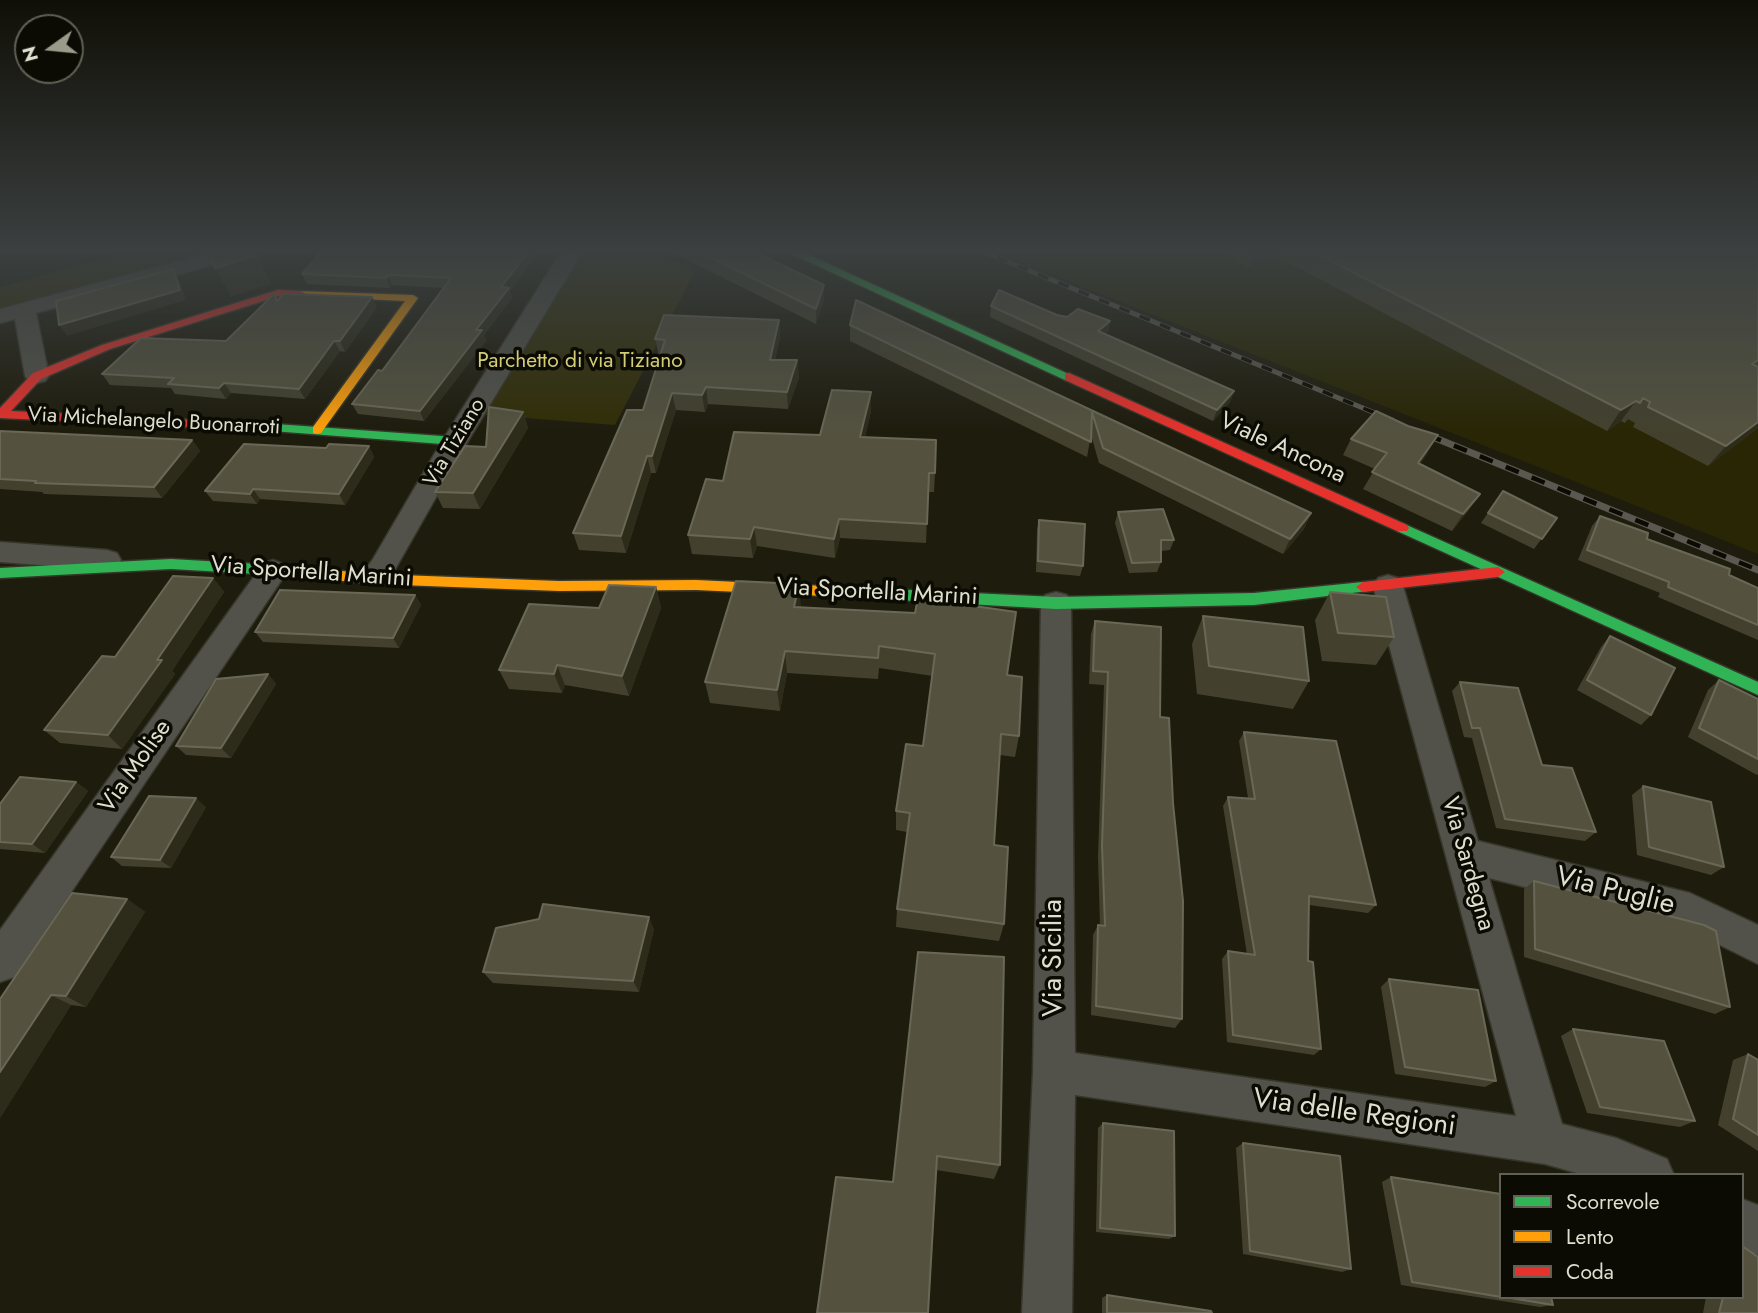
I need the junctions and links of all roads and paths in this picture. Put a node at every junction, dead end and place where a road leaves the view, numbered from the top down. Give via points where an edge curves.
1 (20, 310) edge
2 (24, 310) edge
3 (223, 310) edge
4 (404, 310) edge
5 (536, 310) edge
6 (919, 310) edge
7 (0, 316) edge
8 (37, 376) junction
9 (317, 430) junction
10 (455, 441) junction
11 (0, 552) edge
12 (172, 564) junction
13 (383, 566) dead end
14 (273, 571) junction
15 (1498, 572) junction
16 (0, 573) edge
17 (1388, 586) junction
18 (1056, 603) junction
19 (1758, 689) edge
20 (1466, 855) junction
21 (1758, 945) edge
22 (0, 963) edge
23 (1054, 1070) junction
24 (1545, 1142) junction
25 (1646, 1173) edge
26 (1047, 1313) edge

1 - 7 street
2 - 8 street, Via Michelangelo Buonarroti
3 - 8 main road, Via Michelangelo Buonarroti via 106,347
4 - 9 main road, Via Michelangelo Buonarroti
5 - 10 street, Via Tiziano
6 - 15 main road, Viale Ancona
8 - 9 main road, Via Michelangelo Buonarroti via 1,414
9 - 10 main road, Via Michelangelo Buonarroti
10 - 13 street, Via Tiziano
11 - 12 street, Via Sportella Marini
12 - 14 main road, Via Sportella Marini
12 - 16 main road, Via Sportella Marini
14 - 18 main road, Via Sportella Marini via 374,579 559,586 696,585
14 - 22 street, Via Molise
15 - 17 main road, Via Sportella Marini
15 - 19 main road, Viale Ancona
17 - 18 main road, Via Sportella Marini via 1254,599
17 - 20 street, Via Sardegna
18 - 23 street, Via Sicilia
20 - 21 street, Via Puglie via 1690,911
20 - 24 street, Via Sardegna
23 - 24 street, Via delle Regioni
23 - 26 street, Via Sicilia
24 - 25 street, Via delle Regioni

